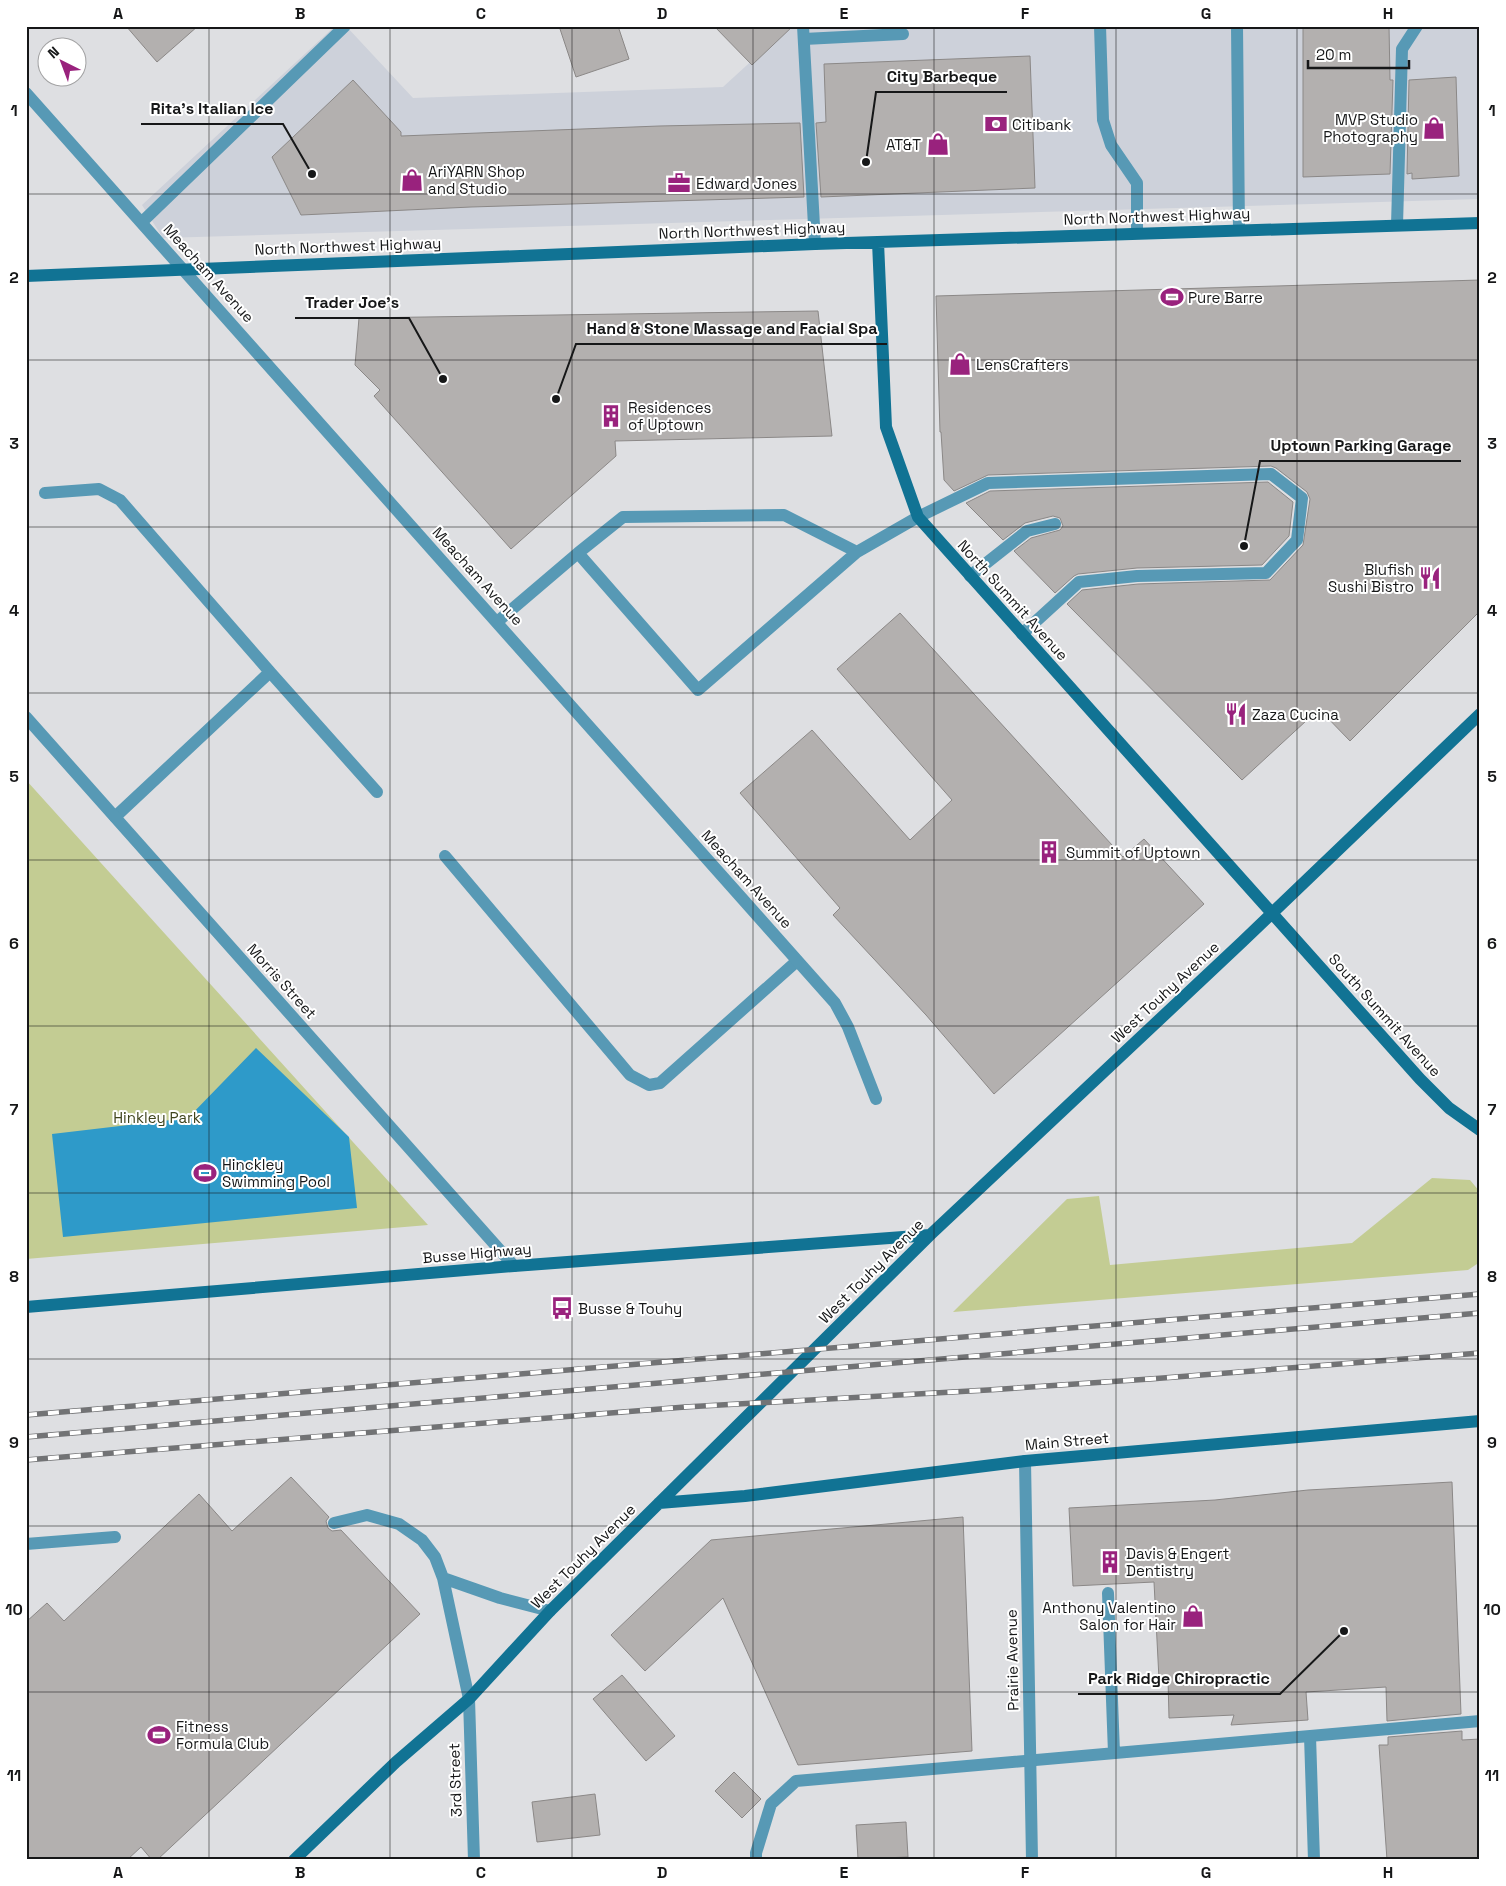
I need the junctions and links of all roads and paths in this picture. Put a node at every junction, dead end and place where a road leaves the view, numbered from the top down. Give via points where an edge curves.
1 (345, 26) edge
2 (1100, 26) edge
3 (1237, 26) edge
4 (1417, 26) edge
5 (803, 32) edge
6 (903, 34) dead end
7 (26, 93) edge
8 (142, 222) junction
9 (1480, 222) edge
10 (1398, 225) junction
11 (1239, 230) junction
12 (1136, 233) junction
13 (878, 242) junction
14 (815, 244) junction
15 (184, 269) junction
16 (26, 276) edge
17 (45, 493) dead end
18 (918, 517) junction
19 (1055, 524) dead end
20 (857, 552) junction
21 (578, 553) junction
22 (970, 576) junction
23 (497, 622) junction
24 (1022, 634) junction
25 (270, 672) junction
26 (1480, 714) edge
27 (26, 717) edge
28 (377, 792) dead end
29 (115, 817) junction
30 (444, 856) dead end
31 (1273, 913) junction
32 (797, 961) junction
33 (876, 1099) dead end
34 (1480, 1130) edge
35 (930, 1235) junction
36 (514, 1266) junction
37 (26, 1307) edge
38 (1480, 1421) edge
39 (1025, 1461) junction
40 (659, 1503) junction
41 (334, 1523) dead end
42 (116, 1537) dead end
43 (26, 1544) edge
44 (443, 1578) junction
45 (1108, 1593) dead end
46 (550, 1611) junction
47 (469, 1699) junction
48 (1480, 1722) edge
49 (1310, 1736) junction
50 (1114, 1754) junction
51 (1030, 1761) junction
52 (474, 1855) edge
53 (294, 1860) edge
54 (756, 1860) edge
55 (1032, 1860) edge
56 (1314, 1860) edge

1 - 8 street
2 - 12 street via 1103,120 1111,145 1137,183
3 - 11 street
4 - 10 street via 1402,49
5 - 6 street
5 - 14 street
7 - 8 street, Meacham Avenue
8 - 15 street, Meacham Avenue
9 - 10 main road, North Northwest Highway
10 - 11 main road, North Northwest Highway
11 - 12 main road, North Northwest Highway
12 - 13 main road, North Northwest Highway
13 - 14 main road, North Northwest Highway
13 - 18 main road, North Summit Avenue via 886,427
14 - 15 main road, North Northwest Highway
15 - 16 main road, North Northwest Highway
15 - 23 street, Meacham Avenue
17 - 25 street via 99,489 120,500
18 - 20 street
18 - 22 main road, North Summit Avenue
18 - 24 street via 988,483 1271,474 1302,498 1297,540 1266,573 1138,576 1079,582
19 - 22 street via 1027,531
20 - 21 street via 784,515 774,515 623,516
20 - 21 street via 698,690
21 - 23 street
22 - 24 main road, North Summit Avenue
23 - 32 street, Meacham Avenue
24 - 31 main road, North Summit Avenue
25 - 28 street
25 - 29 street
26 - 31 main road, West Touhy Avenue
27 - 29 street, Morris Street
29 - 36 street, Morris Street
30 - 32 street via 630,1075 649,1085 660,1083
31 - 34 main road, South Summit Avenue via 1433,1093
31 - 35 main road, West Touhy Avenue
32 - 33 street, Meacham Avenue via 835,1003
35 - 36 main road, Busse Highway
35 - 40 main road, West Touhy Avenue
36 - 37 main road, Busse Highway
38 - 39 main road, Main Street
39 - 40 main road, Main Street via 745,1496
39 - 51 street, Prairie Avenue
40 - 46 main road, West Touhy Avenue
41 - 44 street, 3rd Street via 367,1515 399,1524 422,1540 435,1557
42 - 43 street
44 - 46 street
44 - 47 street, 3rd Street
45 - 50 street
46 - 47 main road, West Touhy Avenue
47 - 52 street, 3rd Street
47 - 53 main road, West Touhy Avenue via 396,1762
48 - 49 street
49 - 50 street
49 - 56 street
50 - 51 street
51 - 54 street via 796,1781 771,1804
51 - 55 street, Prairie Avenue

